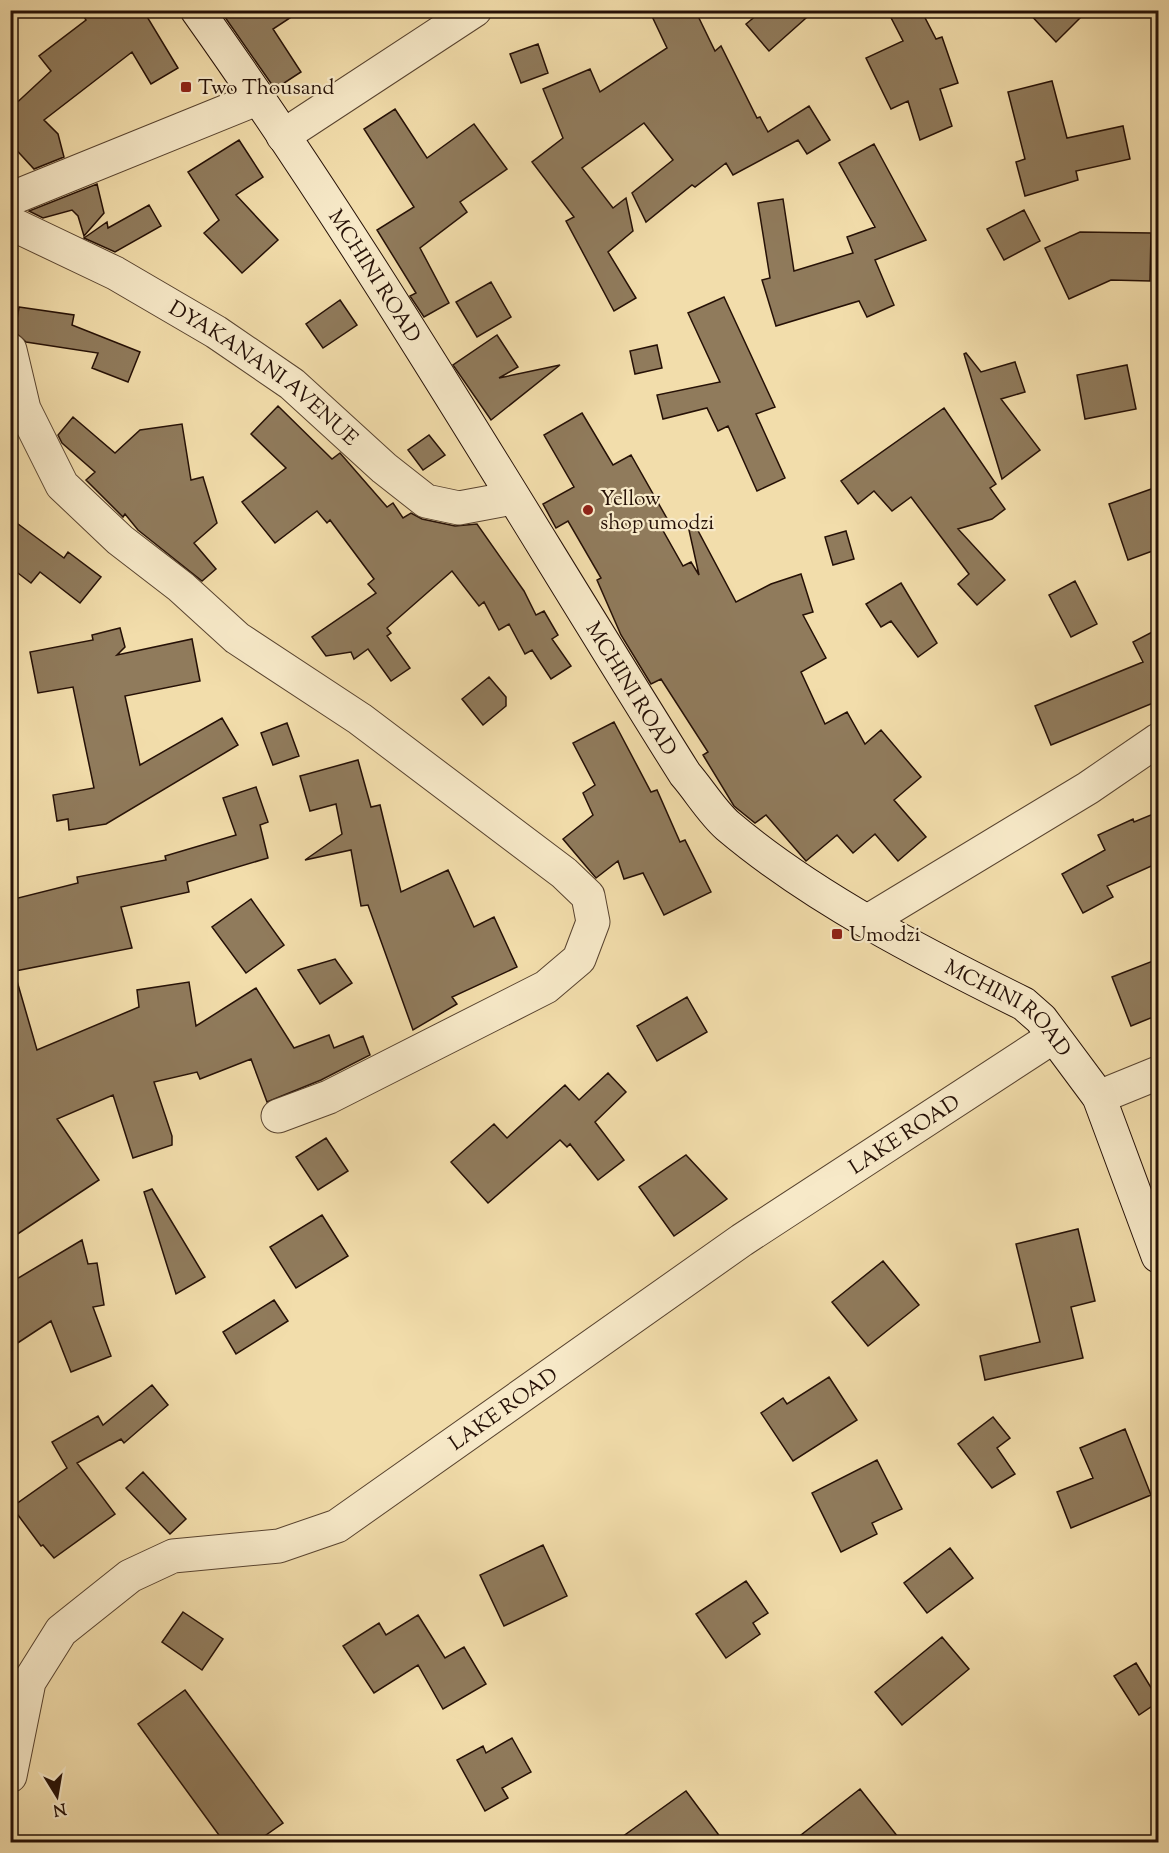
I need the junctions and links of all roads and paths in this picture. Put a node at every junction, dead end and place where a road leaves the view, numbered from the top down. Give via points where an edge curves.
1 (196, 10) edge
2 (475, 10) edge
3 (259, 98) junction
4 (283, 136) junction
5 (10, 199) edge
6 (10, 223) edge
7 (10, 350) edge
8 (513, 498) junction
9 (1158, 740) edge
10 (868, 921) junction
11 (1053, 1037) junction
12 (1158, 1073) edge
13 (1099, 1097) junction
14 (278, 1116) dead end
15 (1158, 1256) edge
16 (10, 1776) edge

1 - 3 street, MCHINI ROAD
2 - 4 street
3 - 4 street, MCHINI ROAD
3 - 5 street
4 - 8 street, MCHINI ROAD
6 - 8 street, DYAKANANI AVENUE via 115,273 216,332 292,384 426,501 459,507
7 - 14 street via 24,409 62,485 70,493 237,638 360,719 564,873 588,896 593,922 579,959 546,987 329,1097
8 - 10 street, MCHINI ROAD via 685,774 727,825 780,865
9 - 10 street via 1088,789
10 - 11 street, MCHINI ROAD via 1024,1004
11 - 13 street, MCHINI ROAD
11 - 16 street, LAKE ROAD via 742,1240 337,1526 279,1546 173,1556 130,1576 61,1630 29,1682
12 - 13 street
13 - 15 street, MCHINI ROAD

